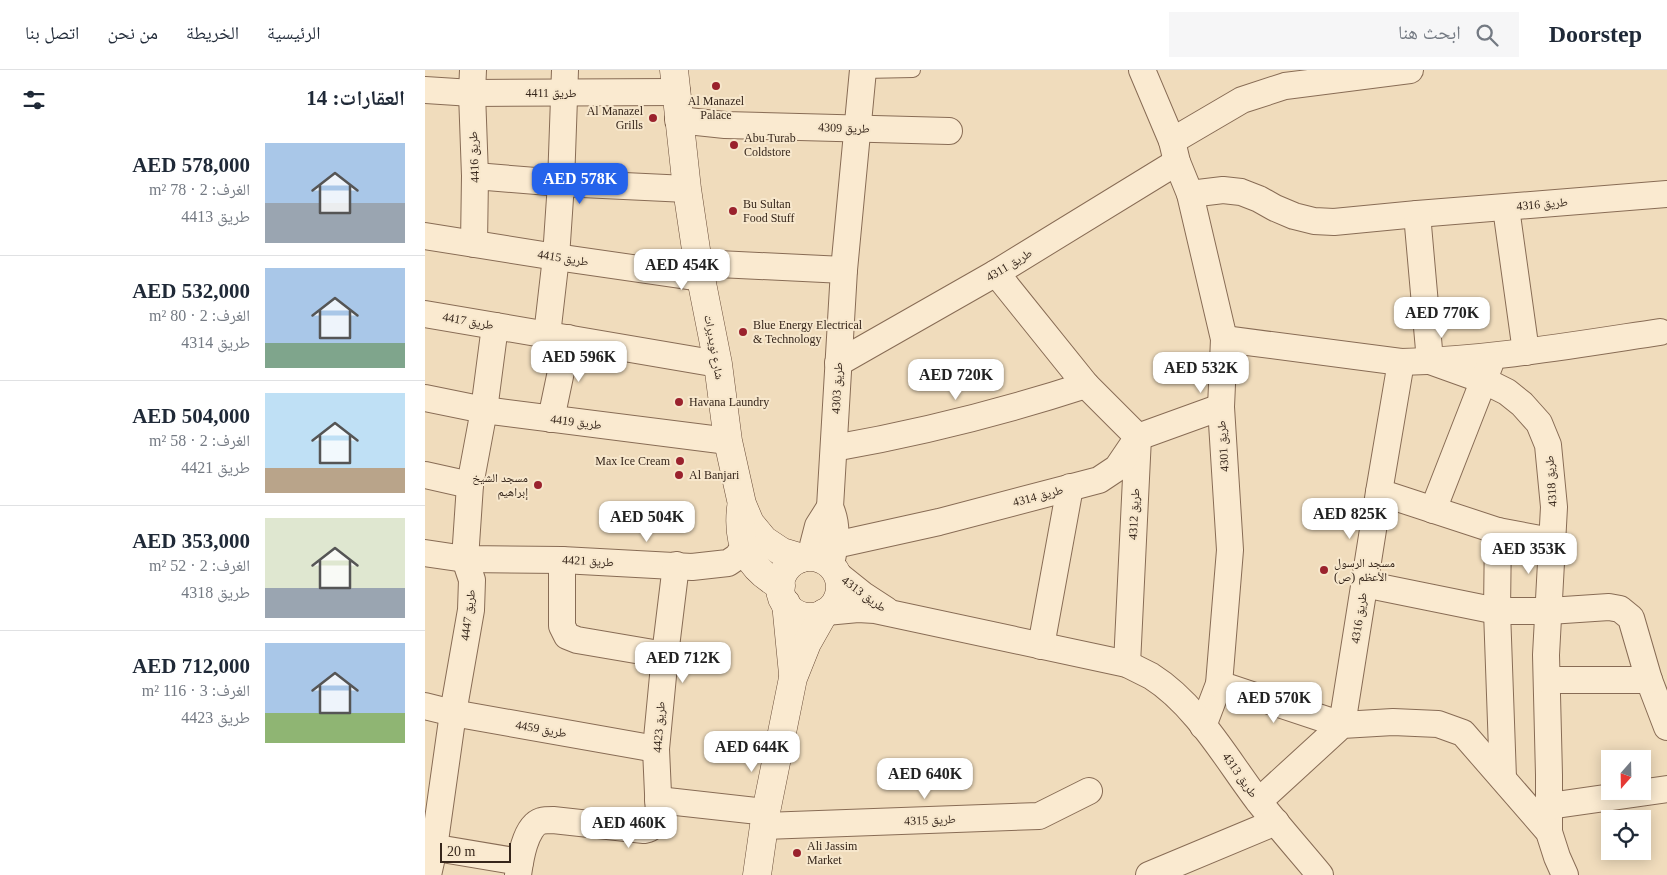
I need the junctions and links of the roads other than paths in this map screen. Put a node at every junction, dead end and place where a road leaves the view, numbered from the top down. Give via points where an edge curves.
1 (863, 70) edge
2 (913, 70) edge
3 (1142, 70) edge
4 (1410, 70) edge
5 (564, 81) edge
6 (675, 81) edge
7 (473, 82) edge
8 (425, 90) edge
9 (678, 120) junction
10 (857, 129) junction
11 (949, 131) dead end
12 (1175, 151) junction
13 (475, 176) junction
14 (561, 183) junction
15 (687, 189) junction
16 (1190, 194) junction
17 (1667, 194) edge
18 (1506, 208) junction
19 (1417, 214) junction
20 (425, 236) edge
21 (474, 244) junction
22 (556, 257) junction
23 (700, 270) junction
24 (844, 270) junction
25 (995, 274) junction
26 (425, 314) edge
27 (495, 326) junction
28 (1660, 332) dead end
29 (557, 336) junction
30 (1224, 339) junction
31 (1526, 352) junction
32 (1494, 355) junction
33 (1430, 361) junction
34 (1401, 362) junction
35 (838, 363) junction
36 (718, 364) junction
37 (1483, 380) junction
38 (1086, 385) junction
39 (425, 398) edge
40 (1221, 407) junction
41 (484, 410) junction
42 (551, 419) junction
43 (1138, 438) junction
44 (728, 441) junction
45 (834, 448) junction
46 (425, 476) edge
47 (470, 485) junction
48 (1070, 487) junction
49 (1379, 492) junction
50 (742, 504) junction
51 (1433, 510) junction
52 (1498, 531) junction
53 (1551, 541) junction
54 (744, 547) junction
55 (425, 553) edge
56 (465, 559) junction
57 (562, 560) junction
58 (823, 560) junction
59 (676, 565) junction
60 (1364, 584) junction
61 (783, 595) junction
62 (1497, 611) junction
63 (1549, 611) junction
64 (825, 612) junction
65 (891, 613) junction
66 (1041, 646) junction
67 (665, 655) junction
68 (1127, 664) junction
69 (793, 678) junction
70 (1547, 680) junction
71 (1649, 680) junction
72 (1219, 684) junction
73 (425, 706) edge
74 (453, 713) junction
75 (1342, 725) junction
76 (1203, 726) junction
77 (1667, 726) edge
78 (657, 749) junction
79 (1503, 778) junction
80 (1667, 789) edge
81 (1089, 791) dead end
82 (658, 800) junction
83 (1259, 802) junction
84 (1549, 806) junction
85 (765, 819) junction
86 (1276, 822) junction
87 (1549, 832) junction
88 (429, 847) edge
89 (519, 868) edge
90 (429, 875) edge
91 (757, 875) edge
92 (1149, 875) edge
93 (1320, 875) edge
94 (1565, 875) edge

1 - 2 lane
1 - 10 street, طريق 4303
3 - 12 street, طريق 4301
4 - 12 street, طريق 4311 via 1285,86 1242,100
5 - 6 street, طريق 4411
5 - 7 street, طريق 4411
5 - 14 street
6 - 9 street, شارع نويديرات
7 - 8 street, طريق 4411
7 - 13 street, طريق 4416
9 - 10 street, طريق 4309 via 725,125
9 - 15 street, شارع نويديرات
10 - 11 street, طريق 4309
10 - 24 street, طريق 4303
12 - 16 street, طريق 4301
12 - 25 street, طريق 4311
13 - 14 street
13 - 21 street, طريق 4416
14 - 15 street
14 - 22 street
15 - 23 street, شارع نويديرات
16 - 19 street, طريق 4316 via 1223,190 1241,192 1294,216 1314,221
16 - 30 street, طريق 4301
17 - 18 street, طريق 4316
18 - 19 street, طريق 4316
18 - 31 street
19 - 33 street
20 - 21 street, طريق 4415
21 - 22 street, طريق 4415
22 - 23 street, طريق 4415
22 - 29 street
23 - 24 street
23 - 36 street, شارع نويديرات
24 - 35 street, طريق 4303
25 - 35 street, طريق 4311
25 - 38 street
26 - 27 street, طريق 4417
27 - 29 street, طريق 4417
27 - 41 street, طريق 4447
28 - 31 street, طريق 4318
29 - 36 street, طريق 4417
29 - 42 street
30 - 34 street, طريق 4318
30 - 40 street, طريق 4301
31 - 32 street, طريق 4318
32 - 33 street, طريق 4318
32 - 37 street
33 - 34 street, طريق 4318
33 - 37 street, طريق 4318
34 - 49 street, طريق 4316
35 - 45 street, طريق 4303
36 - 44 street, شارع نويديرات
37 - 51 street
37 - 53 street, طريق 4318 via 1523,404 1539,423 1548,445 1554,507
38 - 43 street
38 - 45 street via 1019,406 887,439
39 - 41 street, طريق 4419
40 - 43 street
40 - 72 street, طريق 4301 via 1230,550
41 - 42 street, طريق 4419
41 - 47 street, طريق 4447
42 - 44 street, طريق 4419
43 - 48 street, طريق 4314 via 1117,468 1099,480
43 - 68 street, طريق 4312
44 - 50 street, شارع نويديرات
45 - 58 street, طريق 4303 via 831,507 818,526
46 - 47 street
47 - 56 street, طريق 4447
48 - 58 street, طريق 4314 via 939,522
48 - 66 street
49 - 51 street
49 - 60 street, طريق 4316
50 - 54 street, شارع نويديرات via 739,526
50 - 58 street, شارع نويديرات via 750,523 764,540 782,552
51 - 52 street
52 - 53 street
52 - 62 street
53 - 63 street, طريق 4318
54 - 59 street, طريق 4421 via 728,563
54 - 61 street, شارع نويديرات via 758,570
55 - 56 street, طريق 4421
56 - 57 street, طريق 4421
56 - 74 street, طريق 4447 via 472,580 471,610
57 - 59 street, طريق 4421
57 - 67 street via 562,626 567,636
58 - 61 street via 793,562 782,577
58 - 64 street via 840,585 834,605
58 - 65 street, طريق 4313 via 863,595
59 - 67 street, طريق 4423
60 - 62 street
60 - 75 street, طريق 4316
61 - 64 street via 791,609 807,616
61 - 69 street
62 - 63 street
62 - 79 street
63 - 70 street, طريق 4318
63 - 71 street via 1620,609 1631,618
64 - 65 street, طريق 4313 via 859,609
64 - 69 street via 807,643
65 - 66 street, طريق 4313
66 - 68 street, طريق 4313
67 - 78 street, طريق 4423
68 - 76 street, طريق 4313 via 1151,676 1174,694
69 - 85 street
70 - 71 street
70 - 84 street, طريق 4318
71 - 77 street
72 - 75 street
72 - 76 street, طريق 4301
73 - 74 street, طريق 4459
74 - 78 street, طريق 4459
74 - 88 street, طريق 4447
75 - 79 street via 1438,724 1463,733
75 - 83 street
76 - 83 street, طريق 4313
78 - 82 street, طريق 4423
79 - 87 street
80 - 84 street
81 - 85 street, طريق 4315 via 1039,816
82 - 85 street, طريق 4315
82 - 89 street, طريق 4423 via 658,821 644,830 553,820 539,822 529,832
83 - 86 street, طريق 4313
84 - 87 street, طريق 4318
85 - 91 street
86 - 92 street
86 - 93 street, طريق 4313
87 - 94 street
88 - 89 street
88 - 90 street, طريق 4447

